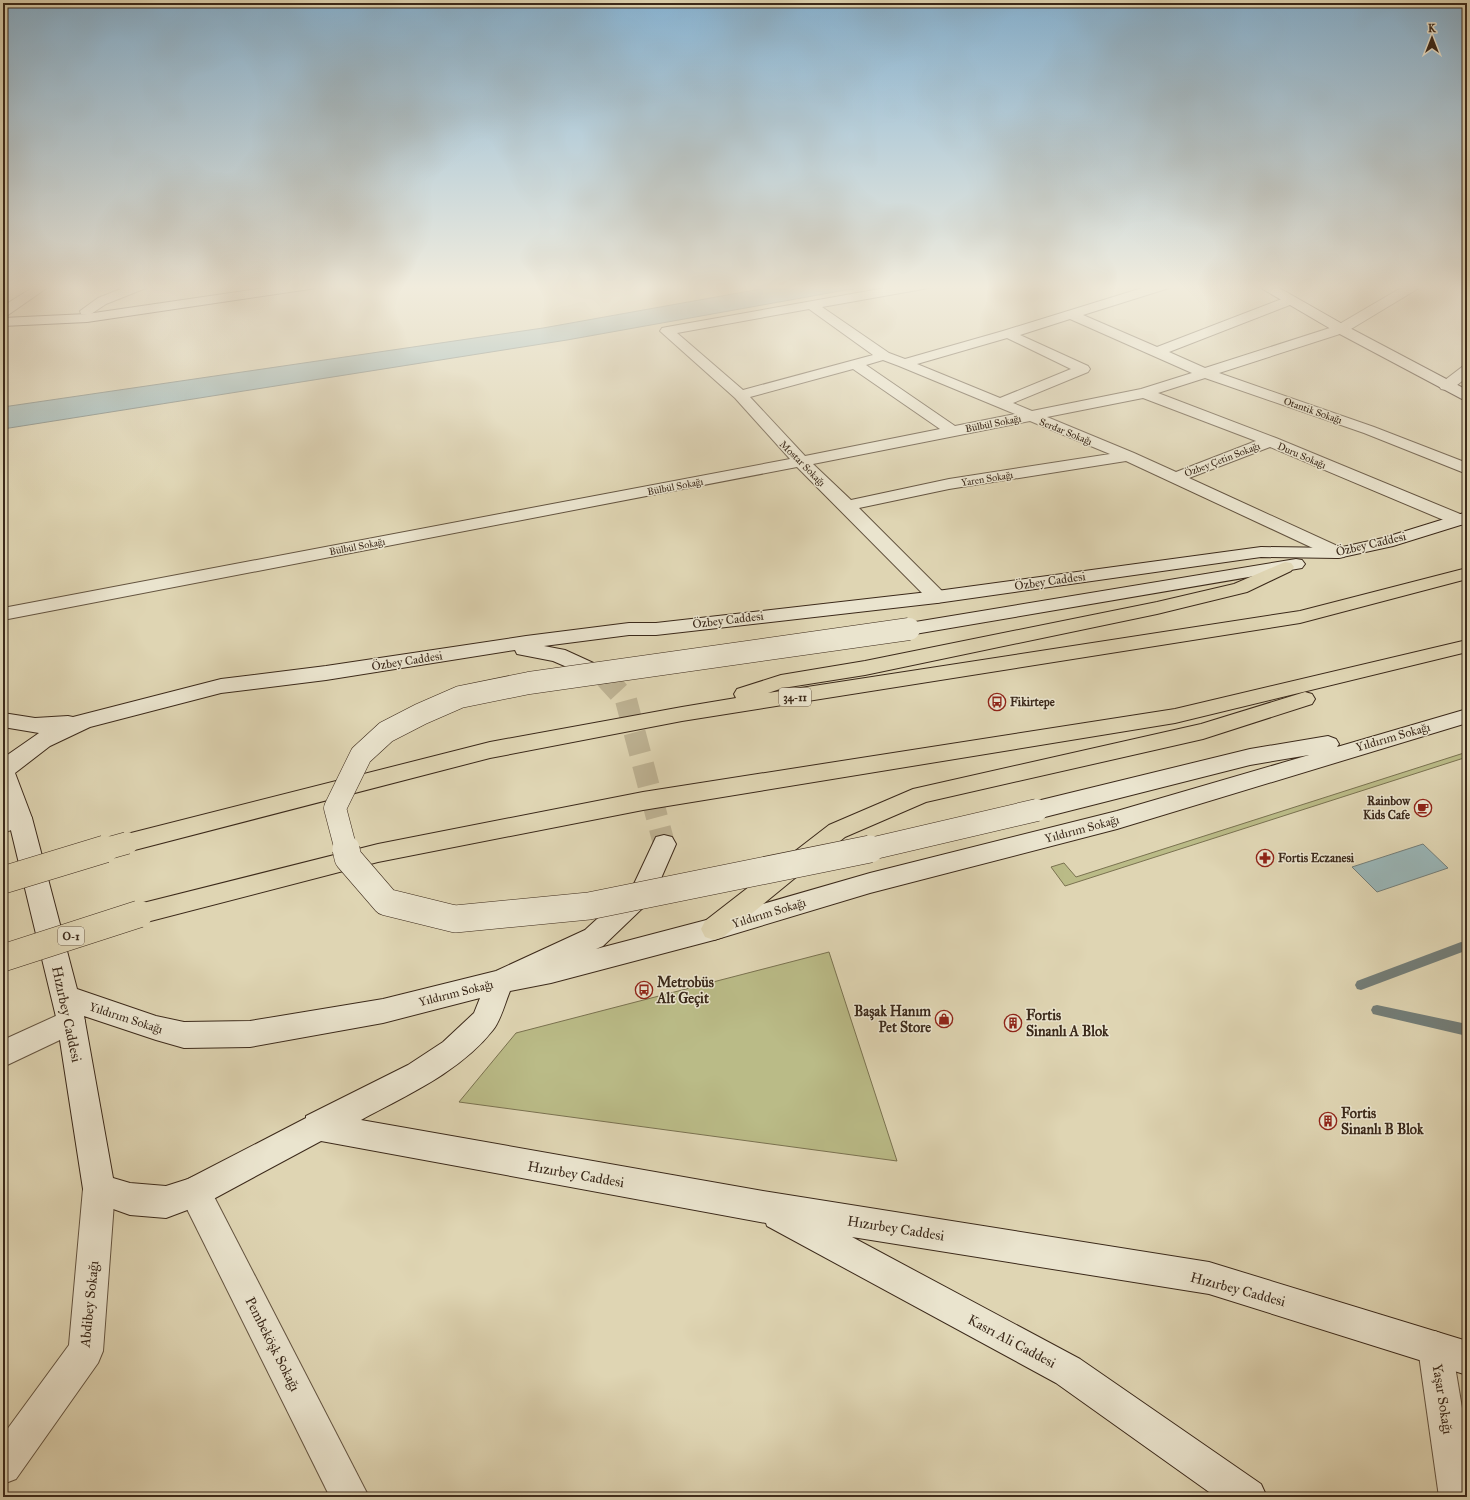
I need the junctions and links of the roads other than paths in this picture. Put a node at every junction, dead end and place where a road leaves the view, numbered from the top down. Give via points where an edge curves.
1 (694, 355) edge
2 (933, 355) edge
3 (1053, 355) edge
4 (1163, 355) edge
5 (1260, 355) edge
6 (1388, 355) edge
7 (884, 356) joint
8 (904, 363) junction
9 (857, 364) junction
10 (1467, 370) edge
11 (1204, 373) junction
12 (1446, 386) junction
13 (1144, 392) junction
14 (740, 395) junction
15 (1467, 396) edge
16 (1000, 403) junction
17 (1030, 416) junction
18 (952, 431) junction
19 (1270, 441) junction
20 (1128, 456) junction
21 (801, 462) junction
22 (1467, 469) edge
23 (1175, 478) junction
24 (847, 506) junction
25 (1463, 518) edge
26 (1338, 553) junction
27 (1285, 567) junction
28 (1467, 573) edge
29 (937, 597) junction
30 (3, 614) edge
31 (502, 646) junction
32 (1467, 647) edge
33 (604, 676) tunnel mouth
34 (682, 714) junction
35 (1467, 716) edge
36 (3, 720) edge
37 (83, 721) junction
38 (1422, 729) junction
39 (3, 771) edge
40 (11, 821) edge
41 (664, 844) tunnel mouth
42 (3, 880) edge
43 (714, 929) junction
44 (3, 958) edge
45 (501, 981) junction
46 (68, 1009) junction
47 (3, 1054) edge
48 (317, 1126) junction
49 (99, 1189) junction
50 (195, 1192) junction
51 (763, 1207) junction
52 (1451, 1353) edge
53 (3, 1466) edge
54 (350, 1497) edge
55 (1248, 1497) edge
56 (1458, 1497) edge

1 - 14 street, Mostar Sokağı
2 - 8 street
3 - 16 street via 1083,369
4 - 11 street, Otantik Sokağı
5 - 11 street, Bülbül Sokağı
6 - 12 street
7 - 8 street, Serdar Sokağı
7 - 9 street
8 - 16 street, Serdar Sokağı
9 - 14 street
9 - 18 street
10 - 12 street
11 - 13 street, Bülbül Sokağı
11 - 22 street, Otantik Sokağı via 1369,430
12 - 15 street
13 - 17 street, Bülbül Sokağı
13 - 19 street, Duru Sokağı
14 - 21 street, Mostar Sokağı
16 - 17 street, Serdar Sokağı
17 - 18 street, Bülbül Sokağı
17 - 20 street, Serdar Sokağı
18 - 21 street, Bülbül Sokağı
19 - 23 street, Özbey Çetin Sokağı
19 - 25 street, Duru Sokağı
20 - 23 street, Serdar Sokağı
20 - 24 street, Yaren Sokağı via 949,484
21 - 24 street, Mostar Sokağı
21 - 30 street, Bülbül Sokağı
23 - 26 street, Serdar Sokağı
24 - 29 street, Mostar Sokağı
25 - 26 street, Özbey Caddesi via 1387,542
26 - 27 street
26 - 29 street, Özbey Caddesi via 1261,552
27 - 34 highway via 1240,588 1059,629 781,682
27 - 38 street, bridge via 909,629 528,684 460,697 386,732 361,755 335,808 348,858 386,902 455,919 589,906 855,853 1250,757
28 - 34 highway, 34-11 via 1300,616
29 - 31 street, Özbey Caddesi via 656,629 629,629
31 - 33 street via 558,655
31 - 37 street, Özbey Caddesi via 221,686
32 - 43 highway via 1203,731 921,795 837,831
32 - 44 highway, O-1, bridge via 1175,716 643,801 378,853 139,914
34 - 42 highway, 34-11, bridge via 490,750 127,842
35 - 38 street, Yıldırım Sokağı
36 - 37 street via 46,727
37 - 39 street, Özbey Caddesi via 42,741
38 - 43 street, Yıldırım Sokağı via 1117,820 870,883
39 - 40 street, Hızırbey Caddesi
40 - 46 street, Hızırbey Caddesi
41 - 45 street via 643,892 594,938
43 - 45 street, Yıldırım Sokağı via 551,972
45 - 46 street, Yıldırım Sokağı via 383,1011 250,1034 184,1034 96,1009
45 - 48 street via 484,1021 453,1051 418,1074
46 - 47 street
46 - 49 street, Hızırbey Caddesi
48 - 50 street
48 - 51 street, Hızırbey Caddesi
49 - 50 street via 130,1199 166,1202
49 - 53 street, Abdibey Sokağı via 86,1351
50 - 54 street, Pembeköşk Sokağı
51 - 52 street, Hızırbey Caddesi via 1210,1278
51 - 55 street, Kasrı Ali Caddesi via 1068,1371
52 - 56 street, Yaşar Sokağı

